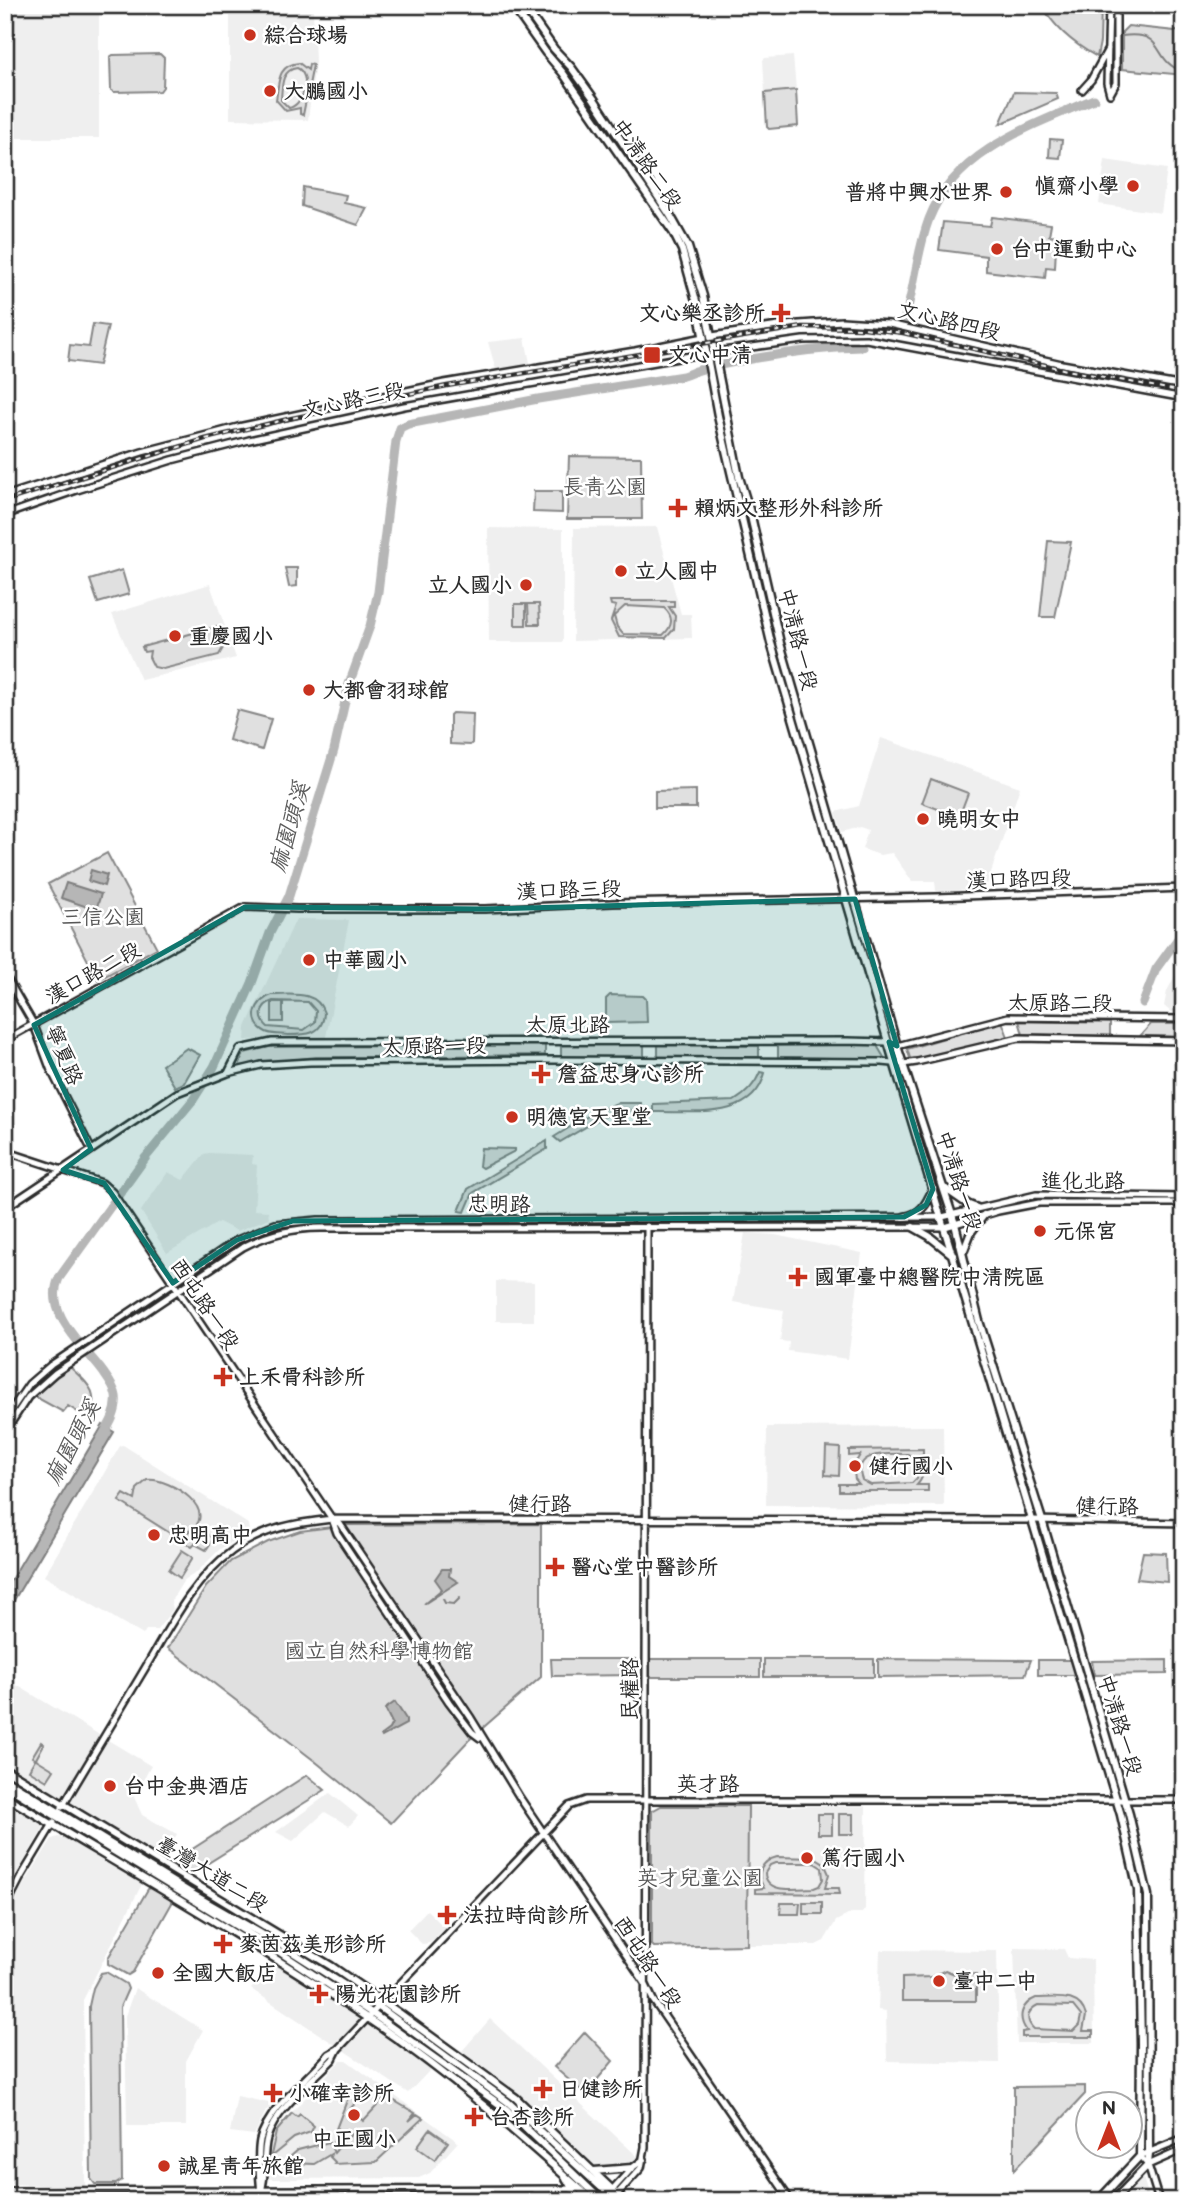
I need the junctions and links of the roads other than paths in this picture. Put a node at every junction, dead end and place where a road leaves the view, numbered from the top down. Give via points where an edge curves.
1 (512, 5) edge
2 (523, 5) edge
3 (1109, 5) edge
4 (1116, 5) edge
5 (1108, 49) junction
6 (1082, 90) dead end
7 (712, 335) junction
8 (704, 337) junction
9 (715, 352) junction
10 (707, 353) junction
11 (717, 362) joint
12 (709, 363) joint
13 (1184, 386) edge
14 (1184, 398) edge
15 (5, 496) edge
16 (5, 515) edge
17 (1184, 888) edge
18 (855, 899) junction
19 (847, 900) junction
20 (274, 909) joint
21 (5, 975) edge
22 (1184, 1019) edge
23 (34, 1025) junction
24 (5, 1040) edge
25 (1184, 1041) edge
26 (888, 1042) junction
27 (897, 1046) junction
28 (899, 1064) junction
29 (228, 1073) junction
30 (91, 1149) junction
31 (5, 1151) edge
32 (63, 1170) junction
33 (944, 1188) junction
34 (933, 1189) junction
35 (1184, 1197) edge
36 (1184, 1203) edge
37 (5, 1208) edge
38 (977, 1208) junction
39 (952, 1214) junction
40 (984, 1215) junction
41 (904, 1217) junction
42 (942, 1217) junction
43 (647, 1220) junction
44 (955, 1224) junction
45 (647, 1227) junction
46 (913, 1227) junction
47 (945, 1227) junction
48 (963, 1252) junction
49 (954, 1256) junction
50 (173, 1283) junction
51 (177, 1290) junction
52 (5, 1419) edge
53 (5, 1432) edge
54 (332, 1519) junction
55 (646, 1520) junction
56 (1032, 1520) junction
57 (1042, 1520) junction
58 (1184, 1523) edge
59 (5, 1769) edge
60 (5, 1779) edge
61 (5, 1786) edge
62 (5, 1796) edge
63 (645, 1799) junction
64 (1116, 1799) junction
65 (1124, 1799) junction
66 (1184, 1800) edge
67 (64, 1804) junction
68 (58, 1814) junction
69 (52, 1824) junction
70 (543, 1833) junction
71 (5, 1908) edge
72 (645, 1983) junction
73 (382, 2005) junction
74 (370, 2016) junction
75 (1141, 2090) edge
76 (1184, 2138) edge
77 (1184, 2149) edge
78 (1149, 2153) junction
79 (1144, 2155) edge
80 (644, 2159) junction
81 (1136, 2160) edge
82 (1144, 2160) edge
83 (1148, 2165) junction
84 (632, 2168) junction
85 (594, 2171) junction
86 (5, 2191) edge
87 (261, 2192) junction
88 (577, 2194) edge
89 (613, 2196) edge
90 (592, 2197) edge
91 (261, 2201) edge
92 (602, 2201) edge
93 (624, 2201) edge
94 (790, 2201) edge
95 (1098, 2201) edge
96 (1113, 2201) edge
97 (1159, 2201) edge

1 - 8 main road, 中清路二段 via 673,232 687,267
2 - 7 main road, 中清路二段 via 594,99 674,222 688,247
3 - 5 street
4 - 5 street via 1115,87 1110,94
5 - 6 street
7 - 8 main road, 文心路四段
7 - 9 main road, 中清路二段
7 - 13 street, 文心路四段 via 842,321 888,324
8 - 10 main road, 中清路二段
8 - 15 street, 文心路三段 via 444,383 238,426
9 - 10 main road, 文心路三段
9 - 11 main road, 中清路二段
9 - 14 street, 文心路四段 via 803,340 866,339
10 - 12 main road, 中清路二段
10 - 16 street, 文心路三段 via 404,406 249,440 77,489
11 - 18 main road, 中清路一段 via 739,477 780,643
12 - 19 main road, 中清路一段 via 771,643
17 - 18 street, 漢口路四段
18 - 19 street, 漢口路三段
18 - 27 main road, 中清路一段
19 - 20 street, 漢口路三段
19 - 26 main road, 中清路一段
20 - 23 street, 漢口路二段 via 245,907
21 - 23 street, 寧夏路
22 - 27 street, 太原路二段 via 1008,1017
23 - 24 street, 漢口路二段
23 - 30 street, 寧夏路
25 - 28 street, 太原路二段 via 1019,1038
26 - 27 street, 太原北路
26 - 28 main road, 中清路一段
26 - 29 street, 太原北路 via 261,1043 240,1049
27 - 28 main road, 中清路一段
28 - 29 street, 太原路一段 via 310,1062 261,1065
28 - 33 main road, 中清路一段
28 - 34 main road, 中清路一段
29 - 30 street, 太原路一段 via 170,1097
30 - 32 street, 太原路一段
31 - 32 street
32 - 37 street, 太原路一段
32 - 50 street, 西屯路一段 via 102,1183 111,1192
33 - 38 main road
33 - 39 main road, 中清路一段
34 - 41 main road via 916,1215
34 - 42 main road, 中清路一段
35 - 38 street, 進化北路 via 1037,1195
36 - 40 street, 進化北路 via 1039,1203
38 - 39 street, 進化北路
39 - 42 street, 進化北路
39 - 44 main road, 中清路一段
40 - 44 street, 進化北路
40 - 48 main road
41 - 42 street, 忠明路
41 - 43 street, 忠明路
42 - 47 main road, 中清路一段
43 - 45 street, 民權路
43 - 50 street, 忠明路 via 293,1221 237,1240
44 - 47 street, 進化北路
44 - 48 main road, 中清路一段
45 - 46 street, 忠明路
45 - 51 street, 忠明路 via 303,1228 264,1236
45 - 55 street, 民權路
46 - 47 street, 忠明路
46 - 49 main road
47 - 49 main road, 中清路一段
48 - 57 main road, 中清路一段 via 994,1371
49 - 56 main road, 中清路一段
50 - 51 street, 西屯路一段
50 - 52 street, 忠明路 via 29,1384
51 - 53 street, 忠明路 via 38,1387
51 - 54 street, 西屯路一段
54 - 55 street, 健行路
54 - 67 street, 健行路 via 267,1531 212,1568 172,1623
54 - 70 street, 西屯路一段 via 449,1702 482,1739
55 - 56 street, 健行路
55 - 63 street, 民權路
56 - 57 street, 健行路
56 - 64 main road, 中清路一段
57 - 58 street, 健行路
57 - 65 main road, 中清路一段
59 - 67 main road, 臺灣大道二段
60 - 68 main road, 臺灣大道二段
61 - 68 main road, 臺灣大道二段
62 - 69 main road, 臺灣大道二段
63 - 64 street, 英才路
63 - 70 street, 英才路 via 580,1801
63 - 72 street, 民權路
64 - 65 street, 英才路
64 - 75 main road, 中清路一段 via 1138,1890
65 - 66 street, 英才路
65 - 78 main road, 中清路一段 via 1148,1895
67 - 68 street, 健行路
67 - 73 main road, 臺灣大道二段 via 331,1966
68 - 69 street, 健行路
68 - 73 main road, 臺灣大道二段
68 - 74 main road, 臺灣大道二段 via 281,1953
69 - 71 street, 健行路
69 - 74 main road, 臺灣大道二段
70 - 72 street, 西屯路一段
70 - 73 street, 英才路
72 - 80 street, 民權路
72 - 94 street, 西屯路一段
73 - 74 street, 英才路
73 - 85 main road, 臺灣大道二段 via 516,2098
73 - 89 main road, 臺灣大道二段 via 508,2102
74 - 87 street, 英才路 via 278,2116 266,2141
74 - 88 main road, 臺灣大道二段 via 499,2116 563,2173
74 - 90 main road, 臺灣大道二段 via 506,2109
76 - 78 street
77 - 83 street
78 - 79 street
78 - 83 main road, 中清路一段
80 - 84 street
80 - 89 street
81 - 95 main road
82 - 83 street
83 - 96 main road
83 - 97 street
84 - 85 main road
84 - 89 street
85 - 89 main road, 臺灣大道二段
86 - 87 street
87 - 88 street
87 - 91 street, 英才路
88 - 90 main road, 臺灣大道二段
89 - 90 street
89 - 92 street
89 - 93 main road, 臺灣大道二段
90 - 92 main road, 臺灣大道二段

